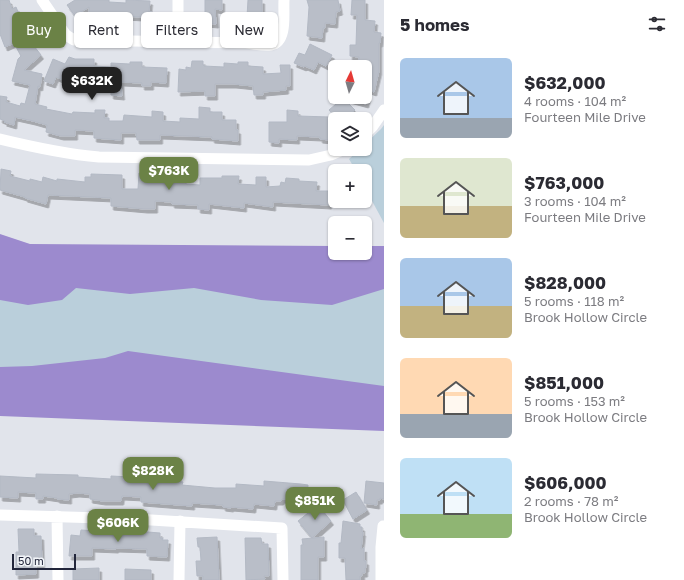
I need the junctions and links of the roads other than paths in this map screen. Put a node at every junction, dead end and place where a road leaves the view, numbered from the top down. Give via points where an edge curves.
1 (42, 0) edge
2 (178, 0) edge
3 (284, 0) edge
4 (178, 12) edge
5 (141, 41) edge
6 (212, 43) edge
7 (384, 110) edge
8 (372, 127) edge
9 (0, 140) edge
10 (328, 155) edge
11 (0, 514) edge
12 (57, 516) junction
13 (180, 521) junction
14 (384, 526) edge
15 (58, 580) edge
16 (179, 580) edge
17 (283, 580) edge
18 (381, 580) edge

1 - 5 street via 66,35 74,40
2 - 4 street
3 - 6 street via 283,34 271,45
7 - 8 street
9 - 10 street via 73,155 99,157 309,160
11 - 12 street
12 - 13 street
12 - 15 street
13 - 16 street
13 - 17 street via 282,528
14 - 18 street

